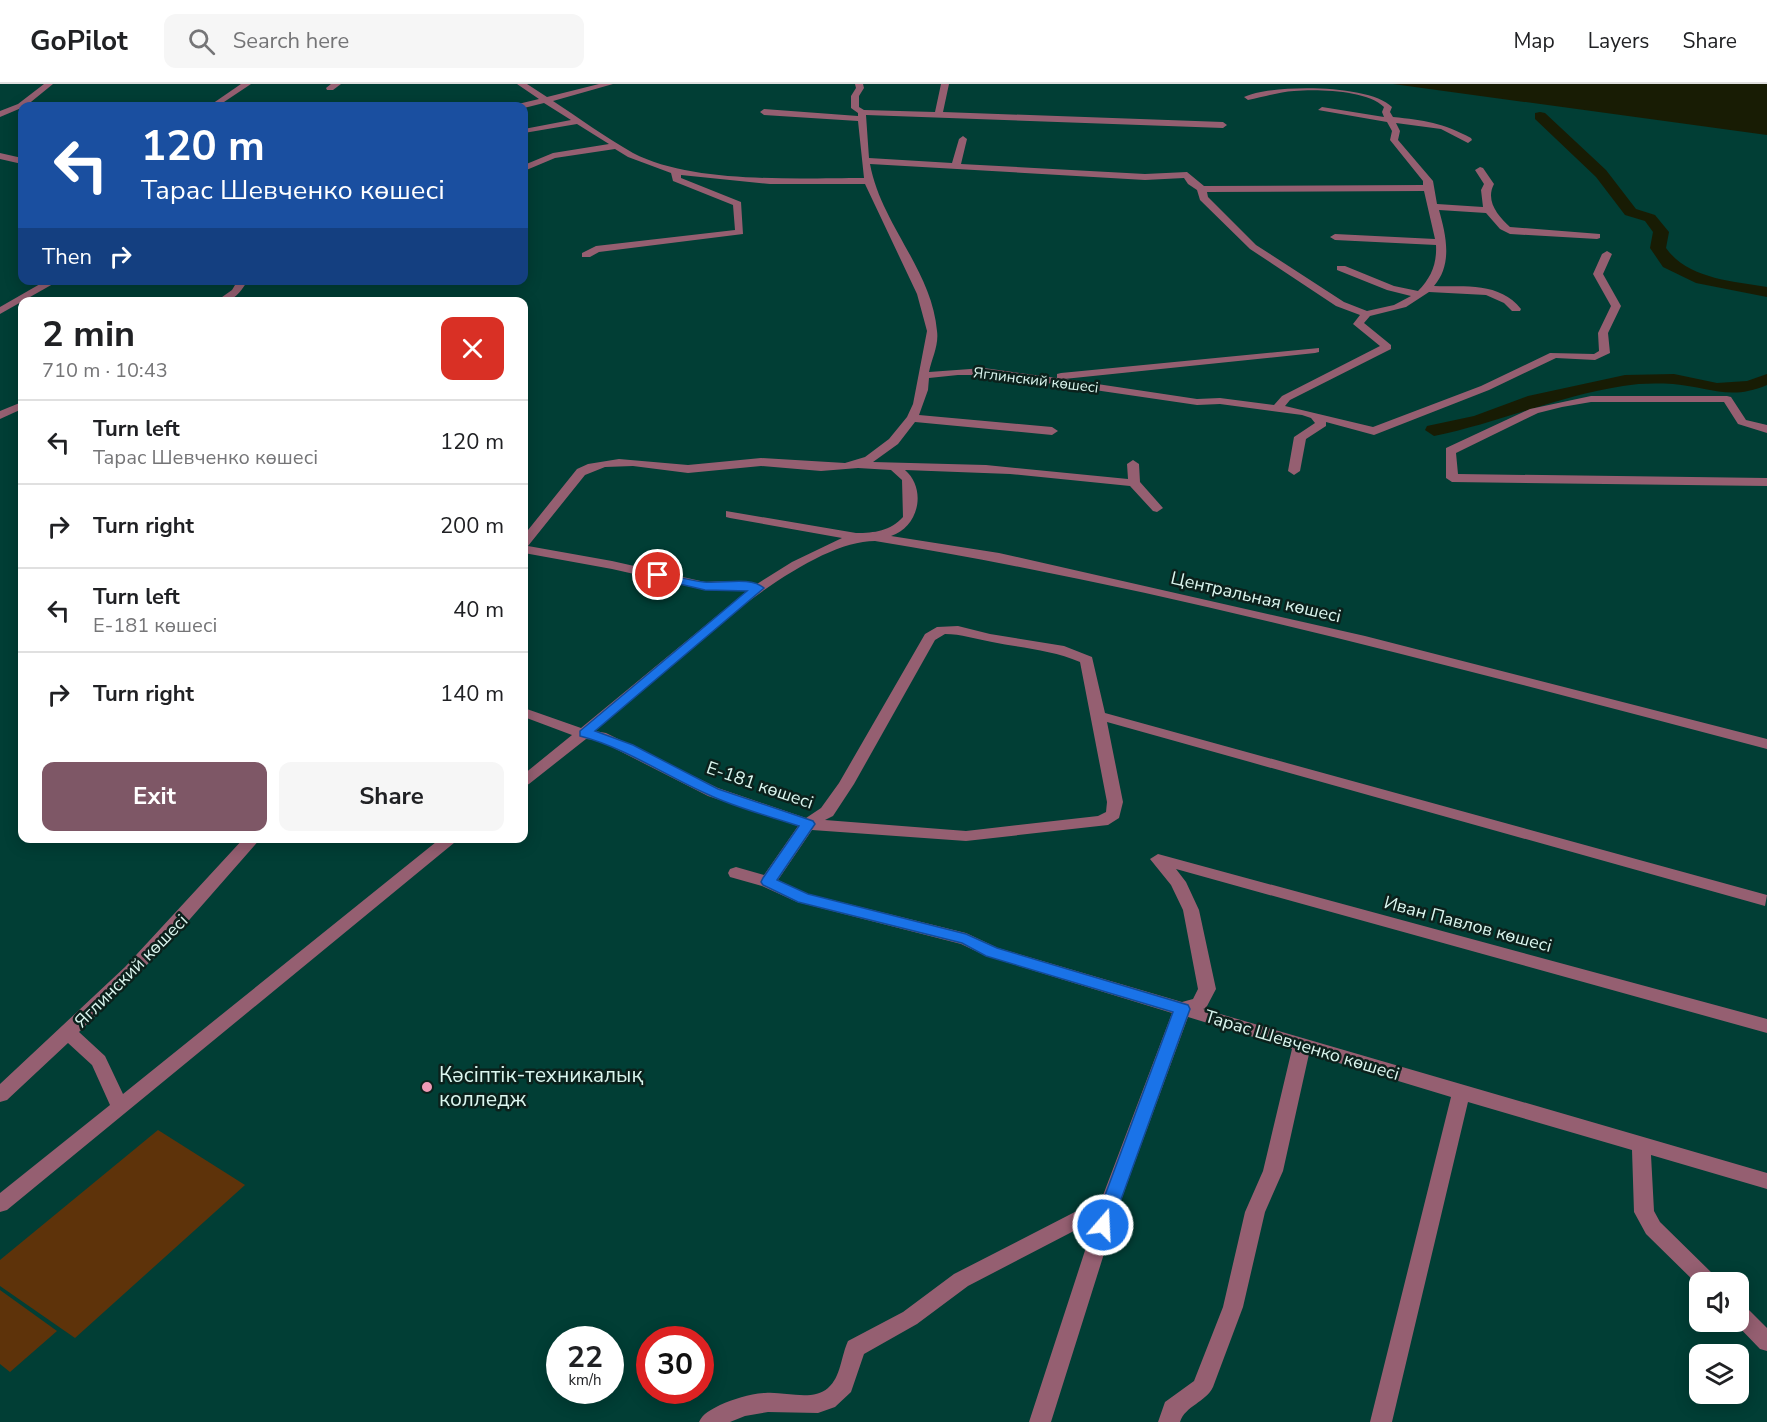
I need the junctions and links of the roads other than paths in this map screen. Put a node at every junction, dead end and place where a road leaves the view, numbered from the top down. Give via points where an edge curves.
1 (50, 84) edge
2 (247, 84) edge
3 (521, 84) edge
4 (609, 84) edge
5 (859, 84) edge
6 (945, 84) edge
7 (1248, 97) dead end
8 (547, 100) junction
9 (26, 102) edge
10 (219, 102) edge
11 (528, 104) edge
12 (18, 107) edge
13 (1322, 110) dead end
14 (764, 112) dead end
15 (939, 113) junction
16 (0, 114) edge
17 (862, 115) junction
18 (1392, 120) junction
19 (580, 121) junction
20 (1223, 125) dead end
21 (528, 130) edge
22 (963, 139) dead end
23 (1468, 140) dead end
24 (615, 146) junction
25 (0, 156) edge
26 (18, 160) edge
27 (866, 161) junction
28 (528, 166) edge
29 (956, 167) junction
30 (1480, 170) dead end
31 (676, 172) junction
32 (869, 181) junction
33 (1428, 188) junction
34 (1202, 189) junction
35 (1433, 207) junction
36 (1488, 210) junction
37 (1597, 236) dead end
38 (1335, 237) dead end
39 (1442, 242) junction
40 (1607, 254) dead end
41 (586, 255) dead end
42 (1341, 268) dead end
43 (46, 285) edge
44 (236, 285) edge
45 (1423, 292) junction
46 (25, 297) edge
47 (225, 297) edge
48 (18, 301) edge
49 (1516, 309) dead end
50 (0, 311) edge
51 (1366, 314) junction
52 (1315, 350) dead end
53 (924, 376) junction
54 (1046, 378) junction
55 (18, 407) edge
56 (1276, 409) junction
57 (0, 416) edge
58 (913, 418) junction
59 (1317, 418) junction
60 (1767, 429) edge
61 (1052, 431) dead end
62 (858, 464) junction
63 (1133, 464) dead end
64 (896, 469) junction
65 (1294, 471) dead end
66 (1767, 482) edge
67 (1134, 483) junction
68 (1157, 508) dead end
69 (730, 514) dead end
70 (856, 537) junction
71 (875, 537) junction
72 (528, 538) edge
73 (528, 550) edge
74 (758, 588) junction
75 (528, 713) edge
76 (1100, 716) junction
77 (584, 734) junction
78 (1767, 744) edge
79 (528, 778) edge
80 (808, 824) junction
81 (250, 843) edge
82 (446, 843) edge
83 (736, 873) dead end
84 (768, 882) junction
85 (1765, 900) dead end
86 (1182, 1009) junction
87 (1767, 1026) edge
88 (69, 1033) junction
89 (1302, 1045) junction
90 (1461, 1093) junction
91 (0, 1095) edge
92 (120, 1107) junction
93 (1641, 1144) junction
94 (1767, 1181) edge
95 (1110, 1203) junction
96 (0, 1204) edge
97 (1698, 1272) edge
98 (1749, 1323) edge
99 (1767, 1342) edge
100 (710, 1422) edge
101 (1040, 1422) edge
102 (1169, 1422) edge
103 (1381, 1422) edge

1 - 9 street
2 - 10 street
3 - 8 street
4 - 8 street
5 - 17 street via 855,108
6 - 15 street
7 - 18 street via 1294,88 1349,90 1381,100 1388,106 1386,112
8 - 11 street
8 - 19 street
12 - 16 street
13 - 18 street
14 - 17 street
15 - 17 street
15 - 20 street
17 - 27 street
18 - 23 street via 1444,127
18 - 33 street via 1395,140 1422,172
19 - 21 street
19 - 24 street
22 - 29 street
24 - 28 street via 553,156
24 - 31 street via 651,165
25 - 26 street
27 - 29 street
27 - 32 street
29 - 34 street via 1145,177 1176,174 1187,175
30 - 36 street via 1489,184
31 - 32 street via 770,181
31 - 41 street via 676,179 738,204 740,232 596,249
32 - 53 street via 918,284 932,328
33 - 34 street
33 - 35 street
34 - 51 street via 1203,198 1253,247 1340,304
35 - 36 street
35 - 39 street
36 - 37 street via 1510,231
38 - 39 street
39 - 45 street via 1436,278
40 - 59 street, Яглинский көшесі via 1598,274 1616,306 1603,333 1605,354 1554,355 1485,388 1374,431
42 - 45 street via 1391,288
43 - 46 street
44 - 47 street
45 - 49 street via 1466,289 1498,295
45 - 51 street via 1404,304
48 - 50 street
51 - 56 street via 1358,324 1387,347 1294,394
52 - 54 street
53 - 54 street, Яглинский көшесі via 971,370
53 - 58 street
54 - 56 street, Яглинский көшесі via 1197,402 1220,401
55 - 57 street
56 - 59 street, Яглинский көшесі
58 - 61 street
58 - 62 street via 890,446
59 - 65 street via 1322,424 1300,436
60 - 66 street via 1742,422 1727,399 1591,399 1534,411 1450,451 1452,478
62 - 64 street
62 - 72 street via 829,467 761,462 692,469 633,463 589,467
63 - 67 street
64 - 67 street via 935,467
64 - 71 street via 908,479 909,517 898,529
67 - 68 street
69 - 70 street, Центральная көшесі
70 - 71 street, Центральная көшесі
70 - 74 street via 802,559
71 - 78 street, Центральная көшесі via 999,557 1354,638
73 - 74 street via 705,586
74 - 77 street
75 - 77 street, Е-181 көшесі
76 - 80 street, Е-181 көшесі via 1115,802 1113,814 1102,821 966,836
76 - 80 street, Е-181 көшесі via 1087,660 1077,653 942,630 930,637 827,812
76 - 85 street
77 - 79 street
77 - 80 street, Е-181 көшесі via 601,736 629,748 713,792
80 - 84 street, Е-181 көшесі
81 - 88 street, Яглинский көшесі via 207,893
82 - 92 street
83 - 84 street, Тарас Шевченко көшесі
84 - 86 street, Тарас Шевченко көшесі via 804,898 966,939 992,952
86 - 87 street, Иван Павлов көшесі via 1200,1003 1207,989 1191,910 1178,882 1158,859
86 - 89 street, Тарас Шевченко көшесі
86 - 95 street
88 - 91 street, Яглинский көшесі
88 - 92 street via 99,1061
89 - 90 street, Тарас Шевченко көшесі
89 - 102 street via 1273,1171 1255,1212 1233,1307 1202,1387 1173,1408
90 - 93 street, Тарас Шевченко көшесі
90 - 103 street
92 - 96 street
93 - 94 street, Тарас Шевченко көшесі
93 - 97 street via 1644,1212 1653,1228
95 - 100 street via 961,1280 910,1318 855,1348 846,1380 837,1394 824,1403 759,1402
95 - 101 street
98 - 99 street

